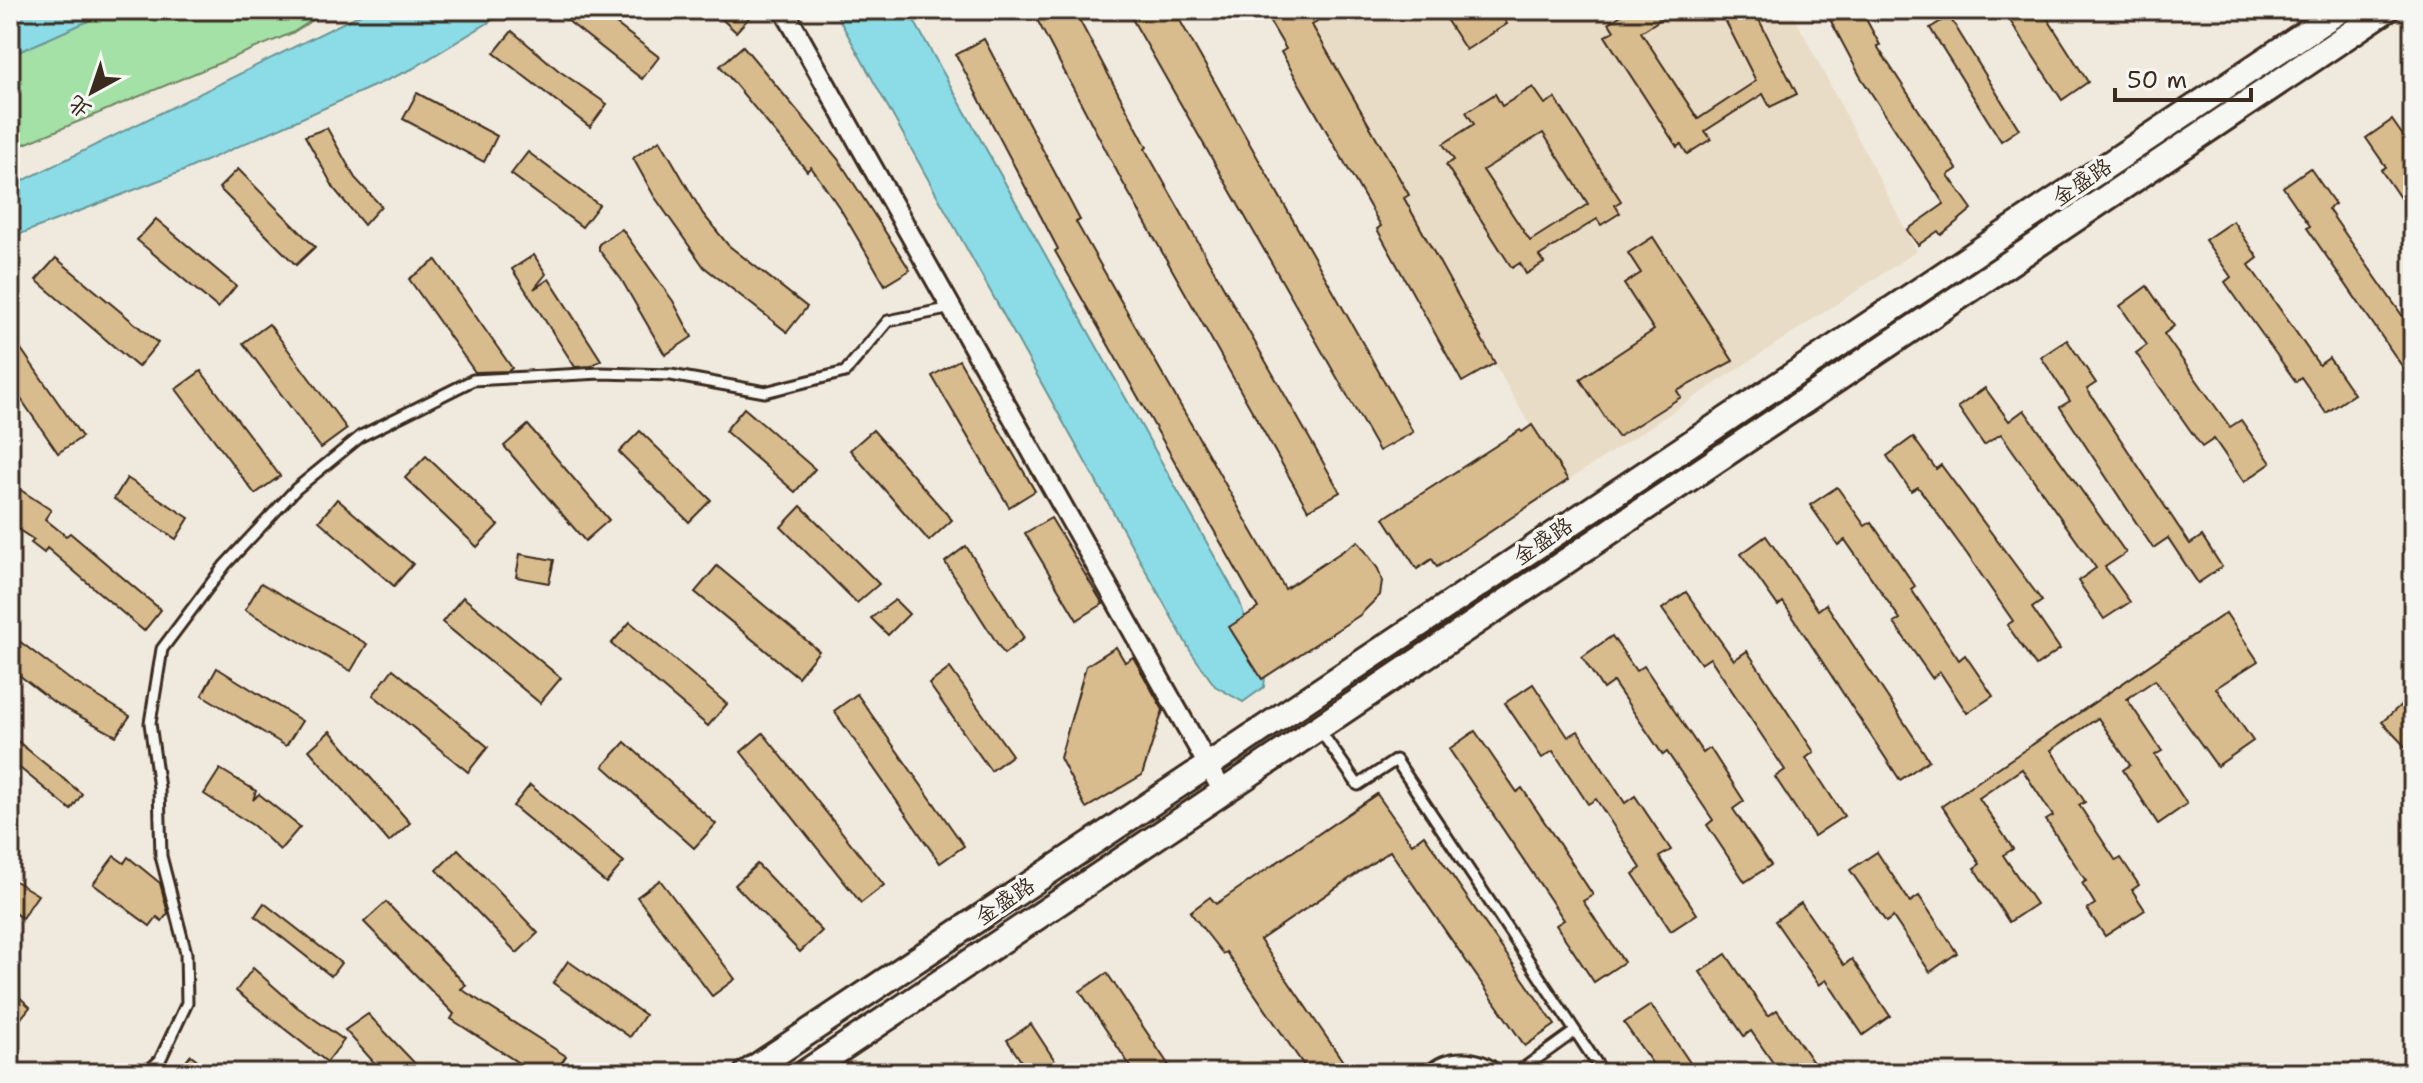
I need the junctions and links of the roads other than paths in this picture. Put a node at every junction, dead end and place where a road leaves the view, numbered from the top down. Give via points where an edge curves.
1 (784, 10) edge
2 (2340, 10) edge
3 (2386, 10) edge
4 (952, 308) junction
5 (1317, 726) junction
6 (1209, 765) junction
7 (1222, 790) junction
8 (1574, 1032) junction
9 (146, 1073) edge
10 (747, 1073) edge
11 (805, 1073) edge
12 (1427, 1073) edge
13 (1500, 1073) edge
14 (1517, 1073) edge
15 (1603, 1073) edge

1 - 4 street
2 - 6 street, 金盛路
3 - 5 street, 金盛路
4 - 6 street
4 - 9 lane via 888,321 845,372 765,392 671,375 473,380 361,436 296,489 225,565 162,649 150,723 161,856 186,953 187,1003 160,1060
5 - 7 street, 金盛路
5 - 8 lane via 1358,785 1396,760
6 - 7 street
6 - 10 street, 金盛路
7 - 11 street, 金盛路
8 - 14 lane
8 - 15 lane
12 - 13 lane via 1452,1059 1473,1058

